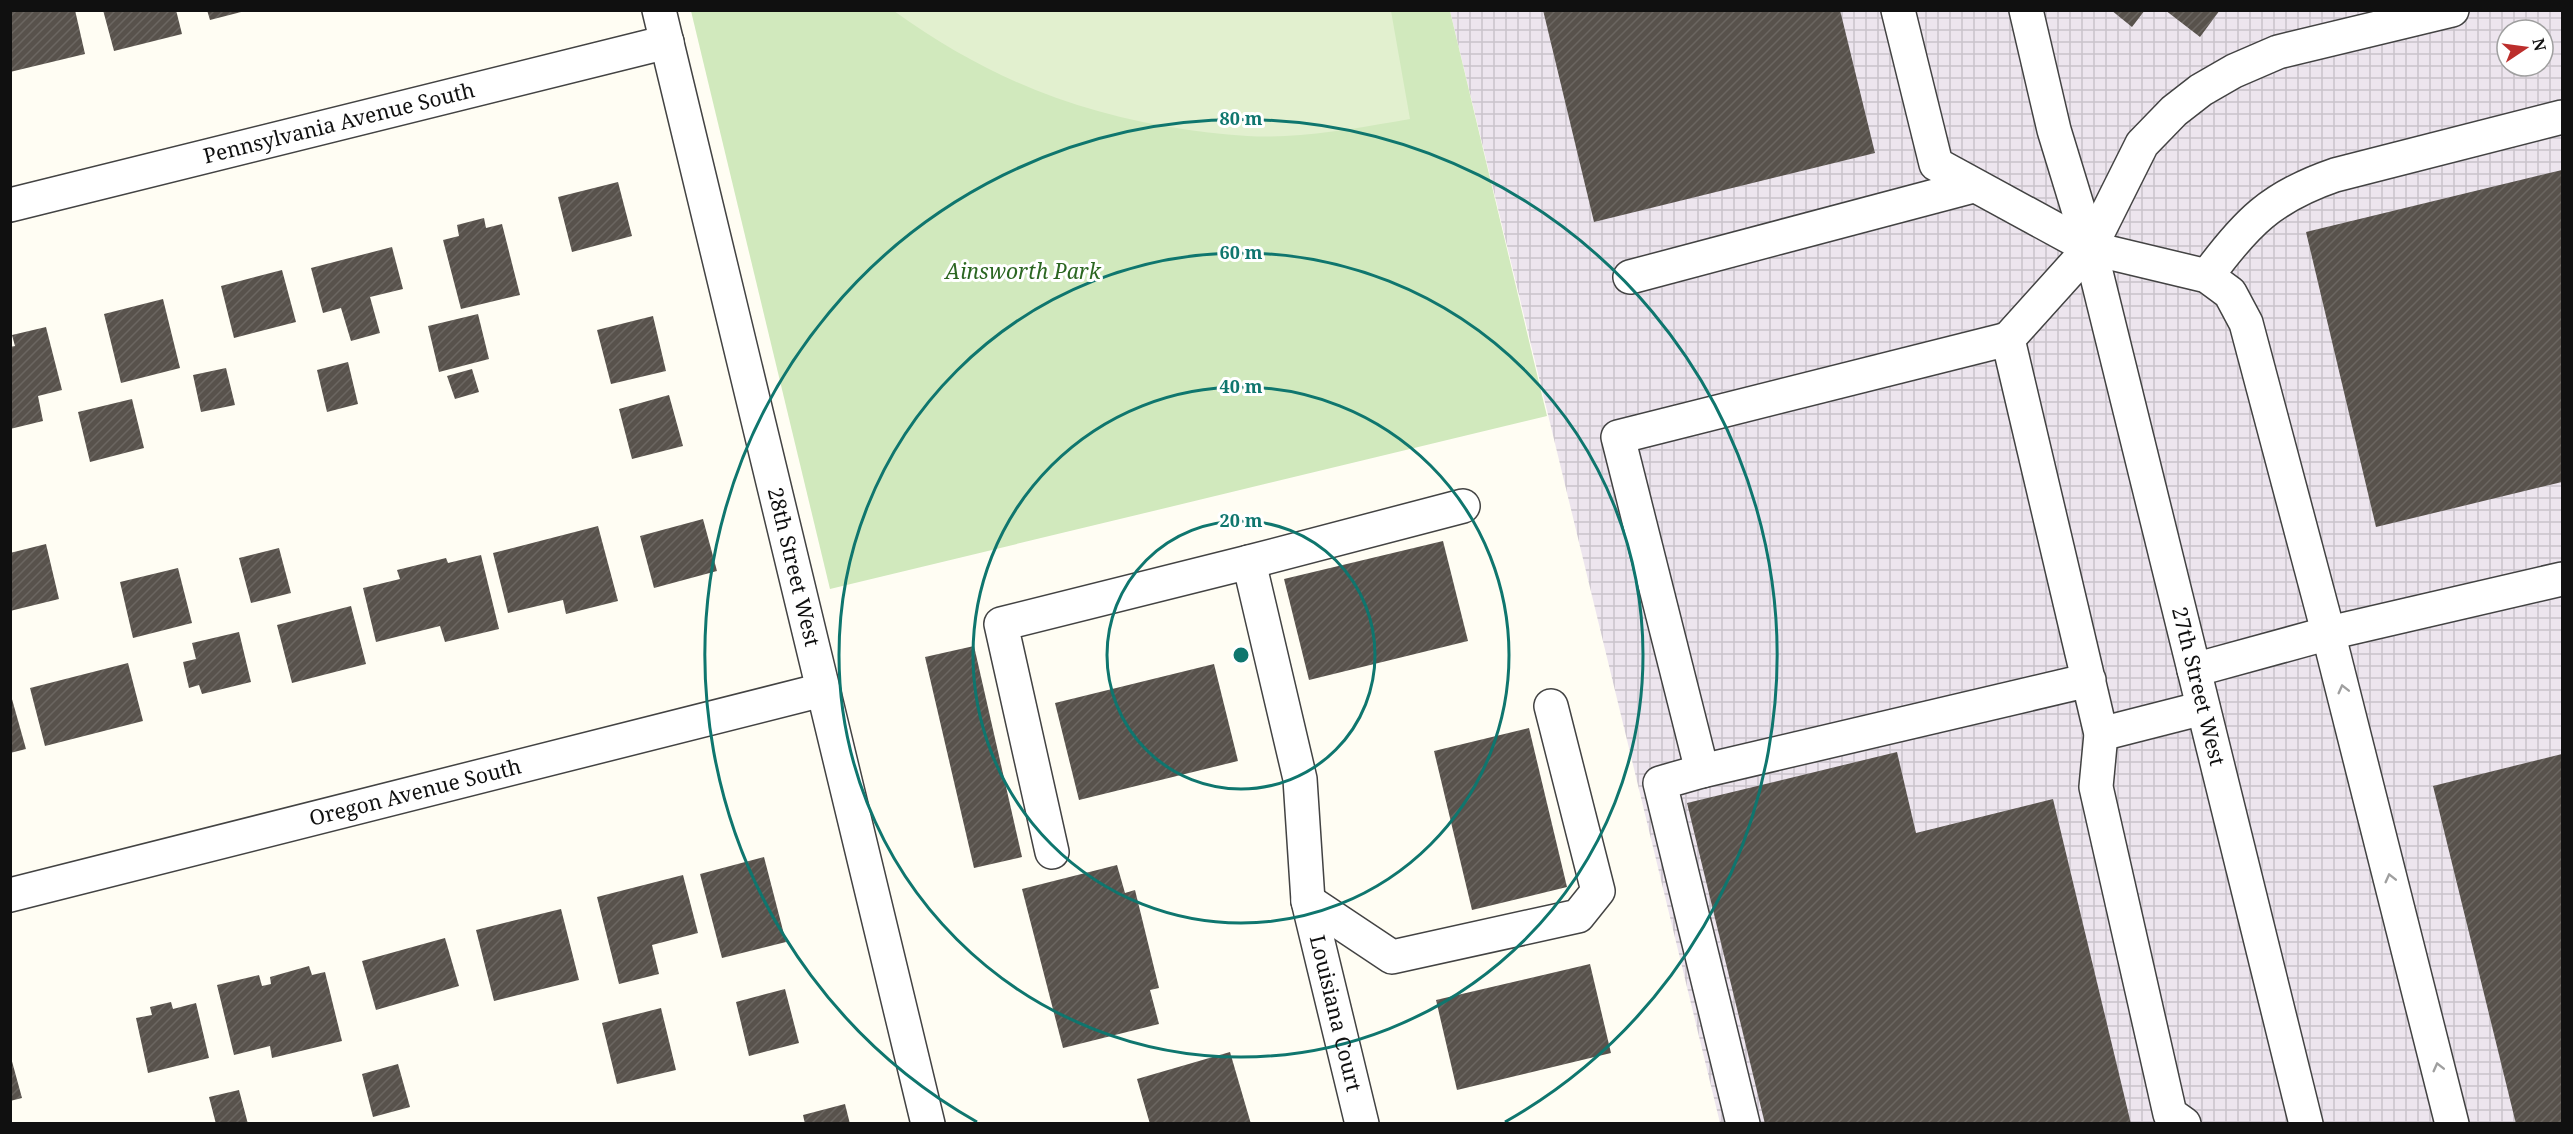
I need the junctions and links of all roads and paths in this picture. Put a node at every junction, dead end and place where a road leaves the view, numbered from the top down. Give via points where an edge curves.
1 (659, 10) edge
2 (1898, 10) edge
3 (2026, 10) edge
4 (2452, 10) edge
5 (667, 42) junction
6 (2562, 117) edge
7 (1973, 186) junction
8 (10, 206) edge
9 (2090, 248) junction
10 (2206, 276) junction
11 (1630, 277) dead end
12 (2008, 339) junction
13 (1463, 506) dead end
14 (1249, 562) junction
15 (2562, 579) edge
16 (2329, 633) junction
17 (2194, 670) junction
18 (2089, 680) junction
19 (822, 690) junction
20 (1551, 706) dead end
21 (2203, 708) junction
22 (2101, 735) junction
23 (1702, 771) junction
24 (1052, 852) dead end
25 (10, 895) edge
26 (1308, 901) junction
27 (928, 1124) edge
28 (1362, 1124) edge
29 (1743, 1124) edge
30 (2184, 1124) edge
31 (2306, 1124) edge
32 (2452, 1124) edge

1 - 5 street, 28th Street West
2 - 7 street via 1936,164
3 - 9 street, 27th Street West via 2054,130
4 - 9 street via 2278,52 2201,90 2142,144
5 - 8 street, Pennsylvania Avenue South
5 - 19 street, 28th Street West
6 - 10 street via 2306,185 2254,219
7 - 9 street
7 - 11 street
9 - 10 street
9 - 12 street
9 - 17 street, 27th Street West
10 - 16 street via 2230,293 2246,323
12 - 18 street
12 - 23 street via 1618,437
13 - 14 street
14 - 24 street via 1001,624
14 - 26 street, Louisiana Court via 1300,779
15 - 16 street
16 - 17 street
32 -> 16 street
17 - 21 street, 27th Street West
18 - 22 street
18 - 23 street
19 - 25 street, Oregon Avenue South
19 - 27 street, 28th Street West
20 - 26 street via 1598,891 1578,916 1392,957
21 - 22 street
21 - 31 street, 27th Street West
22 - 30 street via 2096,787 2170,1114
23 - 29 street via 1660,783
26 - 28 street, Louisiana Court

